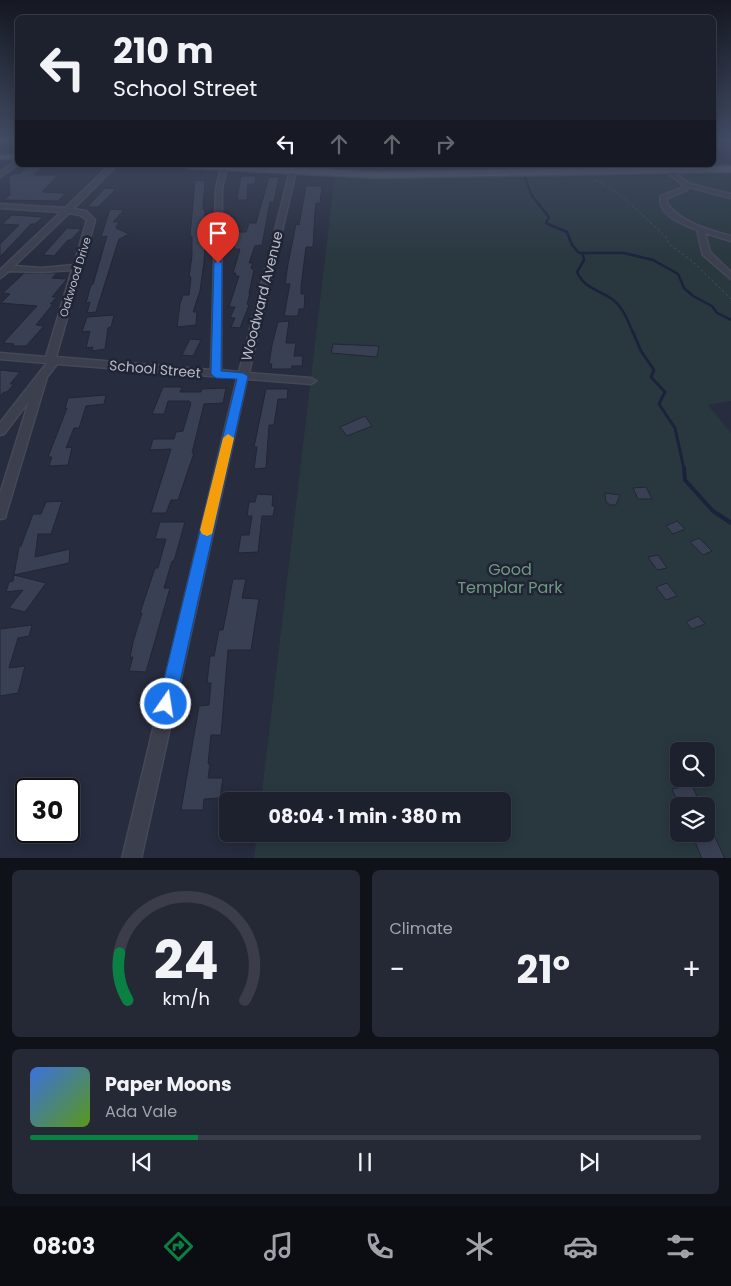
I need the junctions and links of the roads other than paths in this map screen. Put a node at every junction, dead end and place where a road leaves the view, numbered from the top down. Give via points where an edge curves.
1 (97, 181) edge
2 (221, 181) edge
3 (291, 181) edge
4 (684, 182) joint
5 (731, 196) edge
6 (0, 206) edge
7 (67, 210) junction
8 (700, 228) junction
9 (731, 239) edge
10 (78, 266) junction
11 (3, 270) edge
12 (731, 276) edge
13 (0, 356) edge
14 (52, 361) junction
15 (216, 374) junction
16 (42, 376) junction
17 (243, 376) junction
18 (311, 381) dead end
19 (0, 431) edge
20 (0, 514) edge
21 (130, 858) edge

1 - 7 street
2 - 15 street
3 - 17 street, Woodward Avenue
4 - 5 street
4 - 8 street via 685,189 663,197 662,204 674,216
6 - 7 street
7 - 10 street, Oakwood Drive via 83,213 91,220
7 - 11 street
8 - 9 street
8 - 12 street via 706,253
10 - 11 street
10 - 14 street, Oakwood Drive
13 - 14 street, School Street
14 - 15 street, School Street
14 - 16 street, Oakwood Drive
15 - 17 street, School Street
16 - 19 street
16 - 20 street, Oakwood Drive
17 - 18 street, School Street
17 - 21 street, Woodward Avenue

